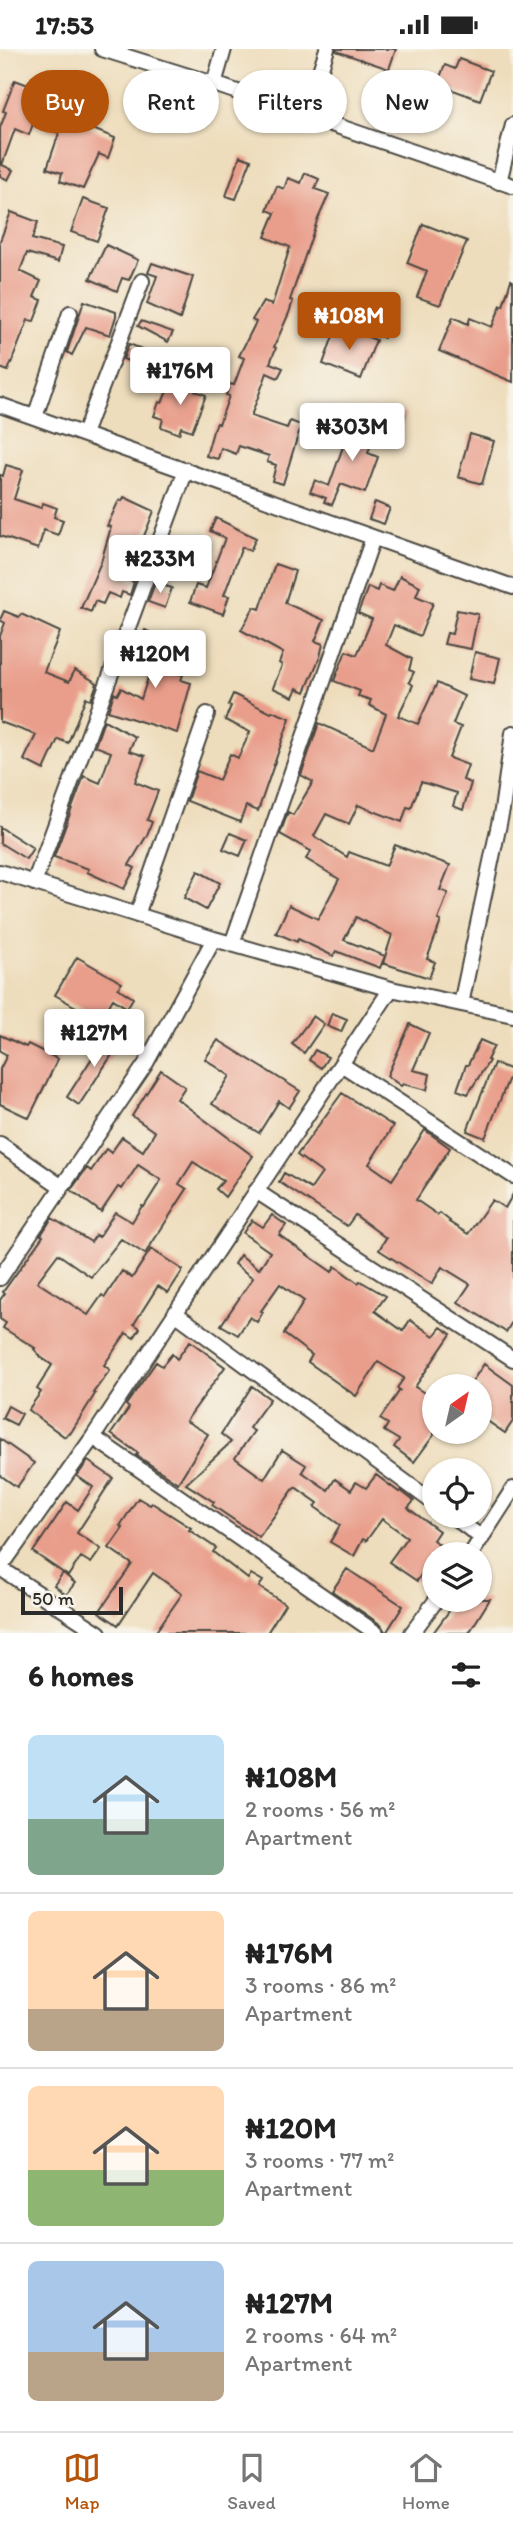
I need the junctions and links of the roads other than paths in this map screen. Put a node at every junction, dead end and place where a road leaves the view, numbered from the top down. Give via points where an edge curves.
1 (102, 49) edge
2 (224, 49) edge
3 (327, 49) edge
4 (170, 70) edge
5 (219, 70) edge
6 (320, 70) edge
7 (513, 125) edge
8 (347, 129) edge
9 (506, 184) edge
10 (142, 281) dead end
11 (70, 313) dead end
12 (0, 405) edge
13 (35, 417) junction
14 (84, 435) junction
15 (186, 470) junction
16 (373, 538) junction
17 (513, 587) edge
18 (207, 714) dead end
19 (513, 733) edge
20 (507, 809) edge
21 (0, 872) edge
22 (34, 883) junction
23 (136, 915) junction
24 (214, 939) junction
25 (232, 944) junction
26 (391, 989) junction
27 (461, 1004) junction
28 (513, 1015) edge
29 (341, 1064) junction
30 (0, 1144) edge
31 (513, 1176) edge
32 (62, 1187) junction
33 (256, 1191) junction
34 (0, 1277) edge
35 (175, 1313) junction
36 (513, 1359) edge
37 (93, 1437) junction
38 (513, 1489) edge
39 (422, 1494) edge
40 (469, 1528) edge
41 (482, 1538) junction
42 (479, 1542) edge
43 (0, 1568) edge
44 (427, 1612) edge
45 (99, 1633) edge
46 (376, 1633) edge
47 (412, 1633) edge

1 - 4 street
2 - 5 street
3 - 6 street
7 - 9 street
8 - 9 street
10 - 14 street
11 - 13 street
12 - 13 street
13 - 14 street
14 - 15 street
15 - 16 street
15 - 22 street
16 - 17 street
16 - 25 street
18 - 23 street
19 - 20 street
20 - 27 street
21 - 22 street
22 - 23 street
23 - 24 street
24 - 25 street
24 - 32 street via 145,1065
25 - 26 street
26 - 27 street
26 - 29 street
27 - 28 street
29 - 31 street
29 - 33 street
30 - 32 street
32 - 34 street
33 - 35 street
33 - 36 street
35 - 37 street
35 - 39 street
37 - 43 street
37 - 46 street
38 - 41 street
40 - 41 street
41 - 42 street
43 - 45 street
44 - 47 street

